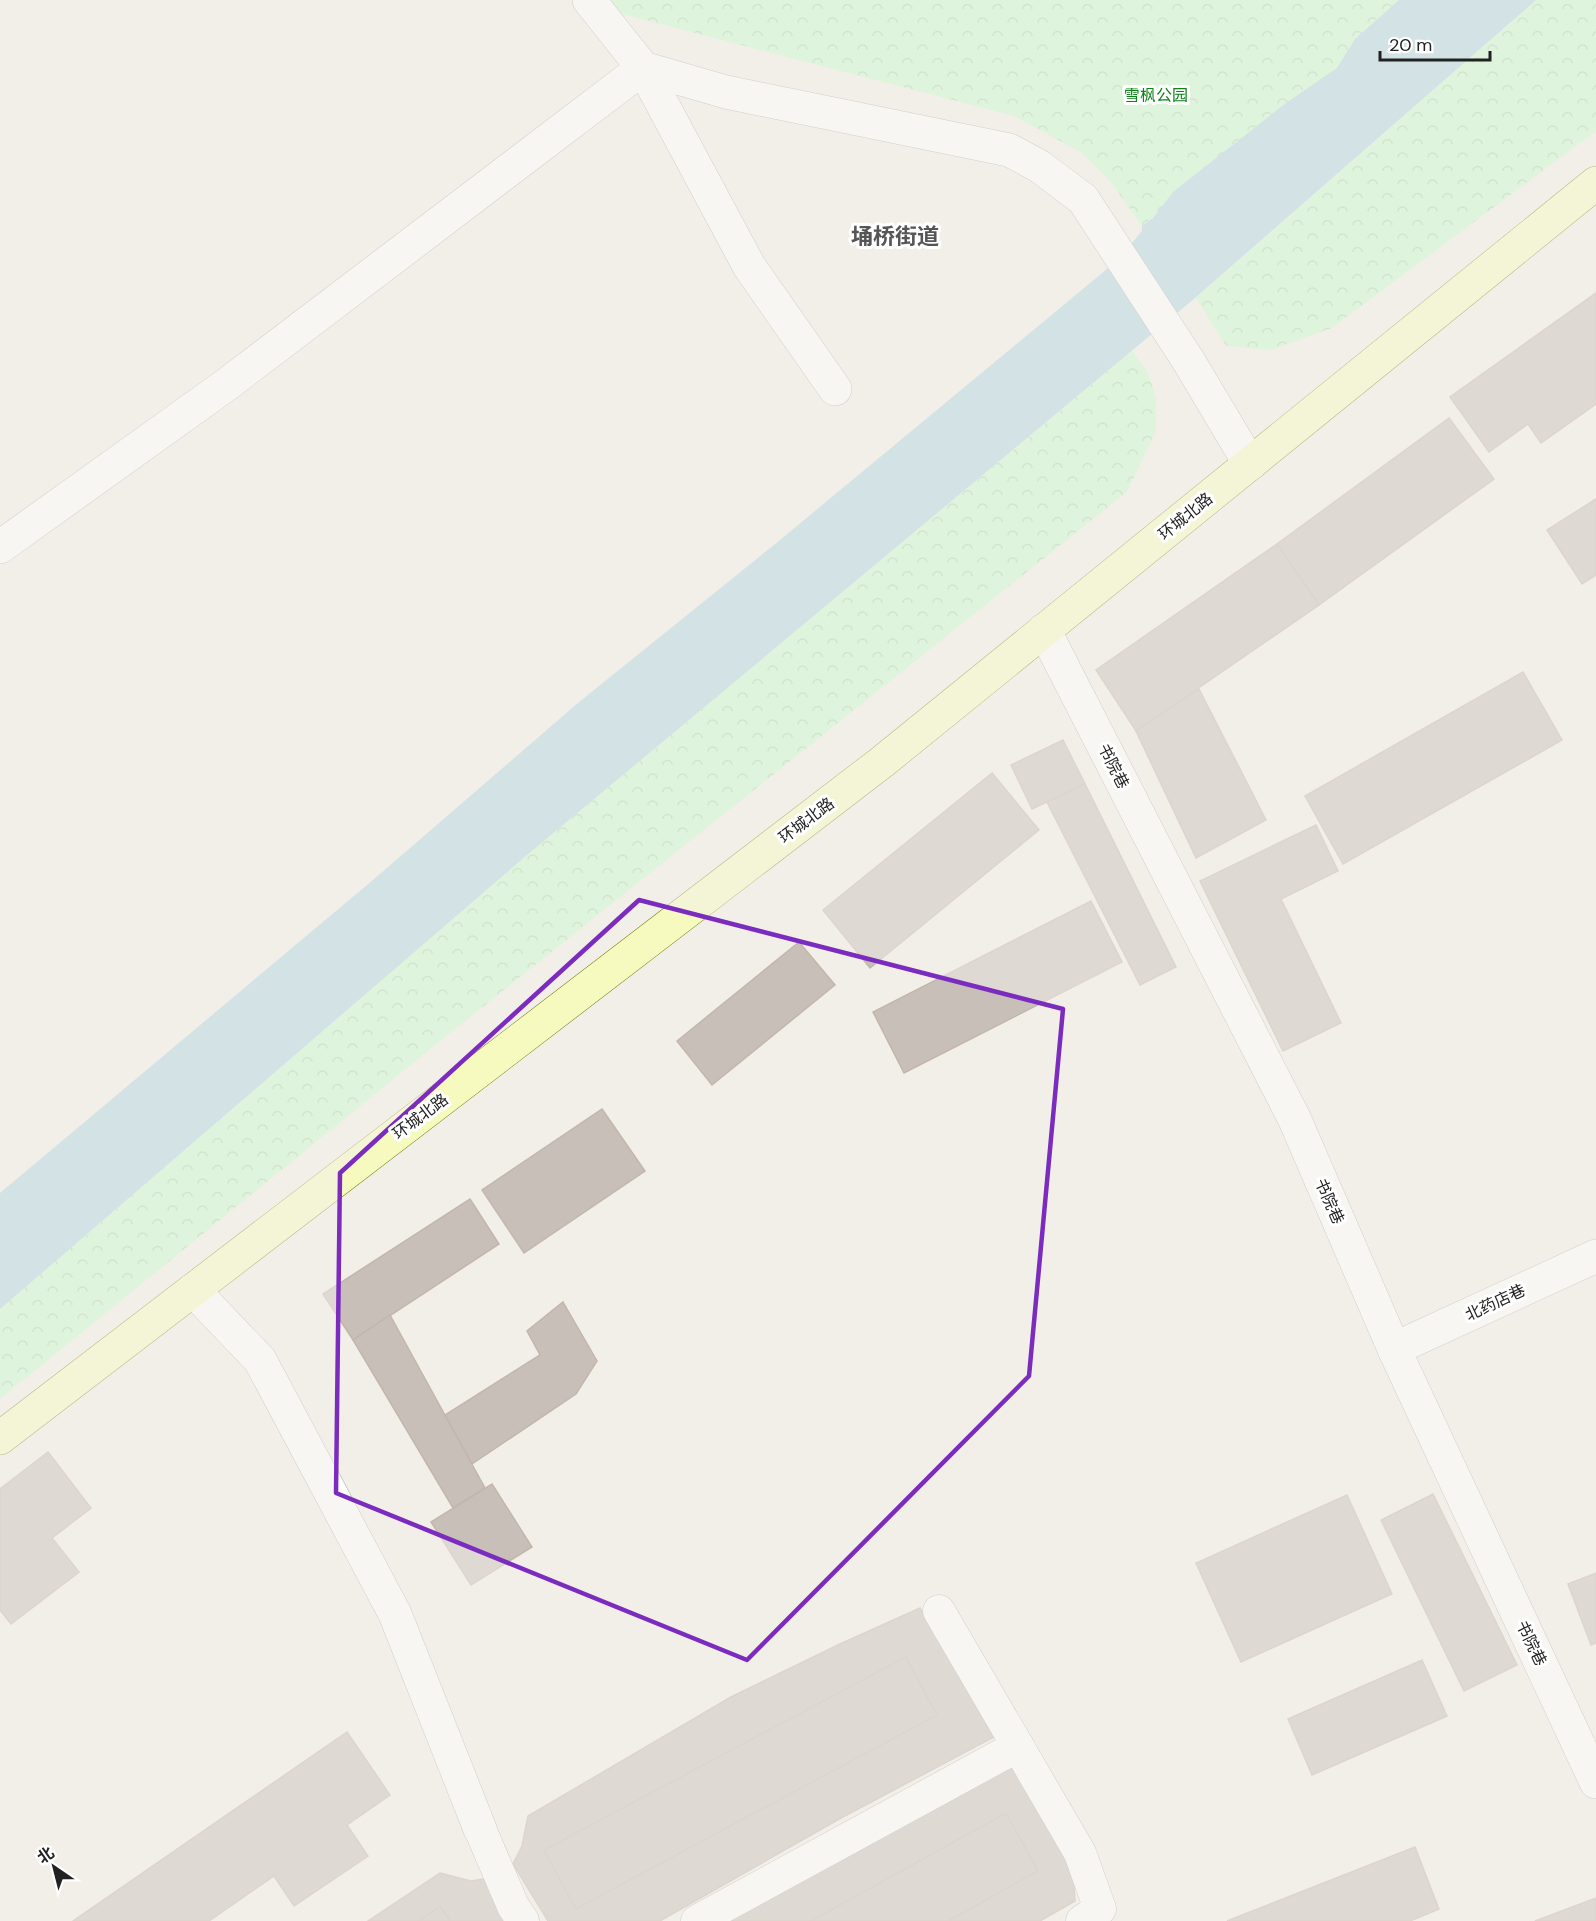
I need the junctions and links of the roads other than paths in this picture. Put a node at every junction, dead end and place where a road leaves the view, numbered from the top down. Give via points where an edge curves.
1 (589, 0) edge
2 (643, 68) junction
3 (1596, 183) edge
4 (835, 388) dead end
5 (1250, 464) junction
6 (0, 547) edge
7 (1044, 630) junction
8 (1596, 1256) edge
9 (193, 1290) junction
10 (1394, 1349) junction
11 (0, 1438) edge
12 (939, 1611) dead end
13 (1018, 1746) junction
14 (1596, 1782) edge
15 (480, 1829) joint
16 (523, 1921) edge
17 (697, 1921) edge
18 (1082, 1921) edge

1 - 2 street
2 - 4 street via 749,266
2 - 5 street via 726,92 1009,150 1039,165 1083,199
2 - 6 street via 226,385
3 - 5 main road, 环城北路
5 - 7 main road, 环城北路
7 - 9 main road, 环城北路 via 882,762
7 - 10 street, 书院巷 via 1295,1120
8 - 10 street, 北药店巷
9 - 11 main road, 环城北路
9 - 15 street via 260,1360 271,1380 395,1614
10 - 14 street, 书院巷
12 - 13 street
13 - 17 street
13 - 18 street via 1080,1853 1100,1909
15 - 16 street

